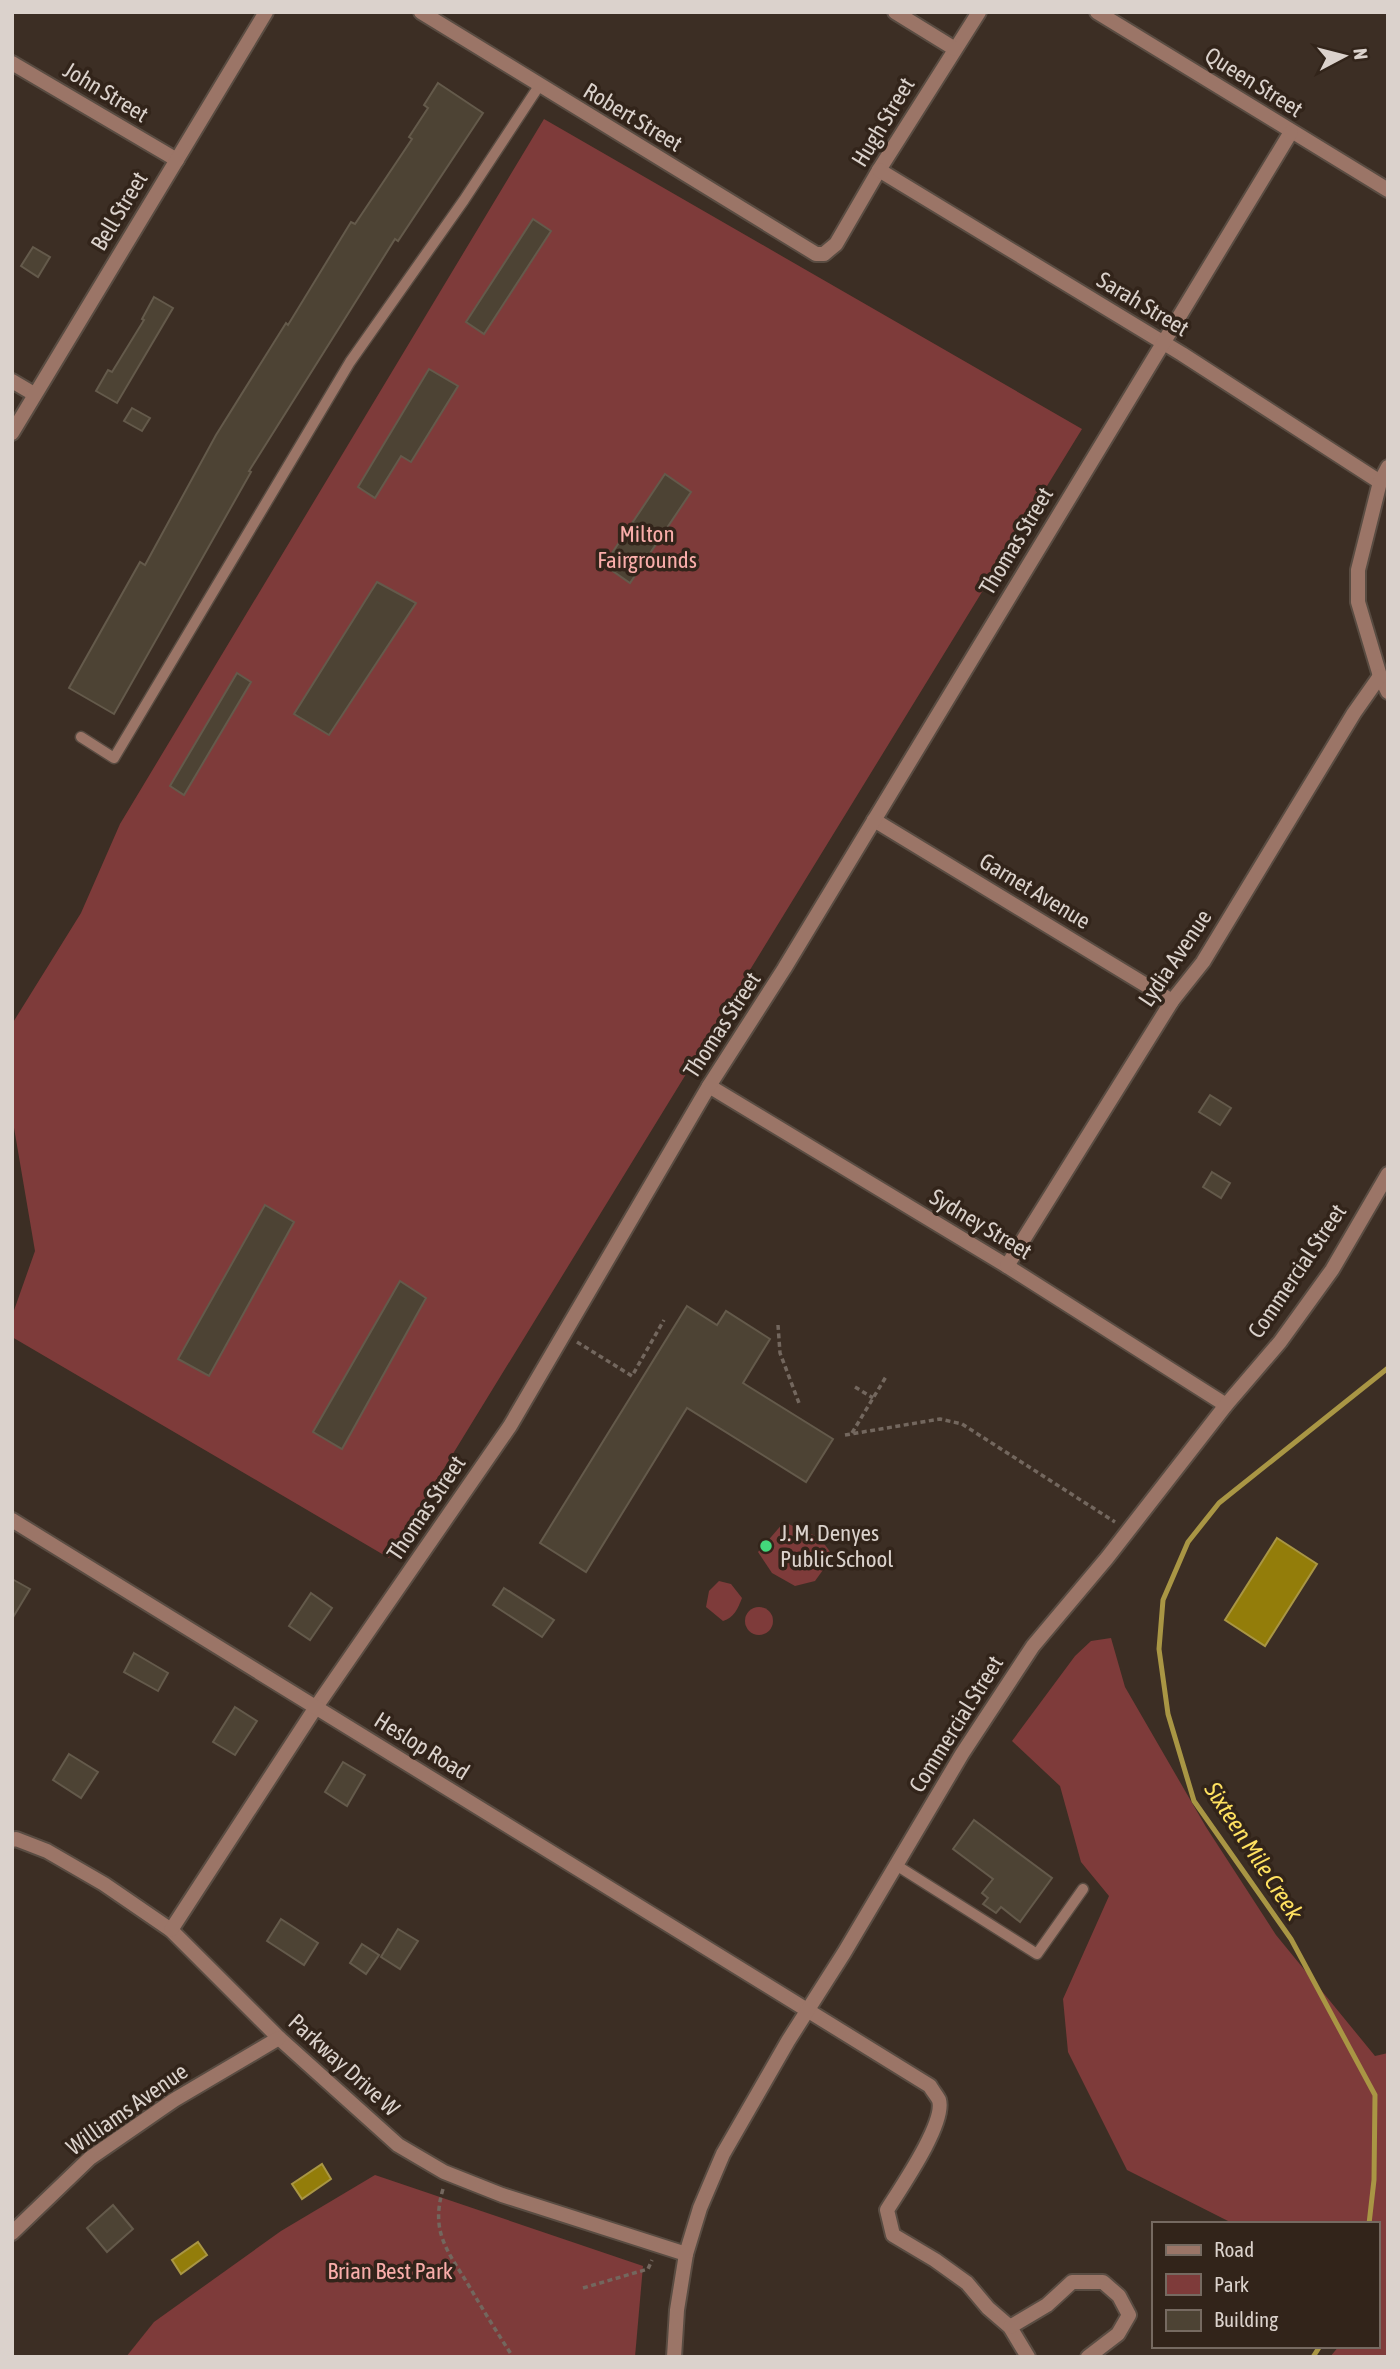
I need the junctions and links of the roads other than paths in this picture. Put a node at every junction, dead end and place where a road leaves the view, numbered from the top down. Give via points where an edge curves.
1 (266, 12) edge
2 (421, 12) edge
3 (895, 12) edge
4 (979, 12) edge
5 (1097, 12) edge
6 (955, 49) junction
7 (12, 63) edge
8 (539, 86) junction
9 (1291, 132) junction
10 (177, 160) junction
11 (879, 170) junction
12 (1388, 190) edge
13 (824, 254) joint
14 (1164, 344) junction
15 (12, 381) edge
16 (34, 394) junction
17 (12, 433) edge
18 (1388, 467) edge
19 (1380, 482) junction
20 (1380, 676) junction
21 (1388, 692) edge
22 (80, 737) dead end
23 (874, 820) junction
24 (1172, 1001) junction
25 (709, 1086) junction
26 (1388, 1174) edge
27 (1007, 1266) junction
28 (1226, 1405) junction
29 (12, 1520) edge
30 (316, 1707) junction
31 (12, 1840) edge
32 (896, 1865) junction
33 (1083, 1889) dead end
34 (171, 1930) junction
35 (807, 2010) junction
36 (279, 2038) junction
37 (12, 2233) edge
38 (686, 2254) junction
39 (1010, 2327) junction
40 (674, 2357) edge
41 (1028, 2357) edge
42 (1088, 2357) edge

1 - 10 street, Bell Street
2 - 8 street, Robert Street
3 - 6 street
4 - 6 street, Hugh Street
5 - 9 street, Queen Street
6 - 11 street, Hugh Street
7 - 10 street, John Street
8 - 13 street, Robert Street via 816,254
8 - 22 lane via 350,362 114,758
9 - 12 street, Queen Street
9 - 14 street, Thomas Street
10 - 16 street, Bell Street
11 - 13 street, Hugh Street via 836,244
11 - 14 street, Sarah Street
14 - 19 street, Sarah Street
14 - 23 street, Thomas Street
15 - 16 street
16 - 17 street, Bell Street
18 - 19 street
19 - 20 street via 1358,570 1358,603
20 - 21 street
20 - 24 street, Lydia Avenue via 1203,962
23 - 24 street, Garnet Avenue
23 - 25 street, Thomas Street
24 - 27 street, Lydia Avenue
25 - 27 street, Sydney Street
25 - 30 street, Thomas Street via 509,1426
26 - 28 street, Commercial Street via 1332,1270 1280,1342
27 - 28 street, Sydney Street
28 - 32 street, Commercial Street via 1033,1646 961,1754
29 - 30 street, Heslop Road
30 - 34 street, Thomas Street
30 - 35 street, Heslop Road
31 - 34 street, Parkway Drive W via 47,1851
32 - 33 lane via 1037,1954
32 - 35 street, Commercial Street
34 - 36 street, Parkway Drive W
35 - 38 street, Commercial Street via 723,2154
35 - 39 street, Heslop Road via 930,2086 939,2101 938,2121 887,2210 893,2235 967,2283
36 - 37 street, Williams Avenue via 90,2158
36 - 38 street, Parkway Drive W via 398,2145 450,2175
38 - 40 street, Commercial Street
39 - 41 street, Heslop Road
39 - 42 street via 1047,2305 1072,2282 1103,2282 1119,2296 1129,2315 1118,2334

